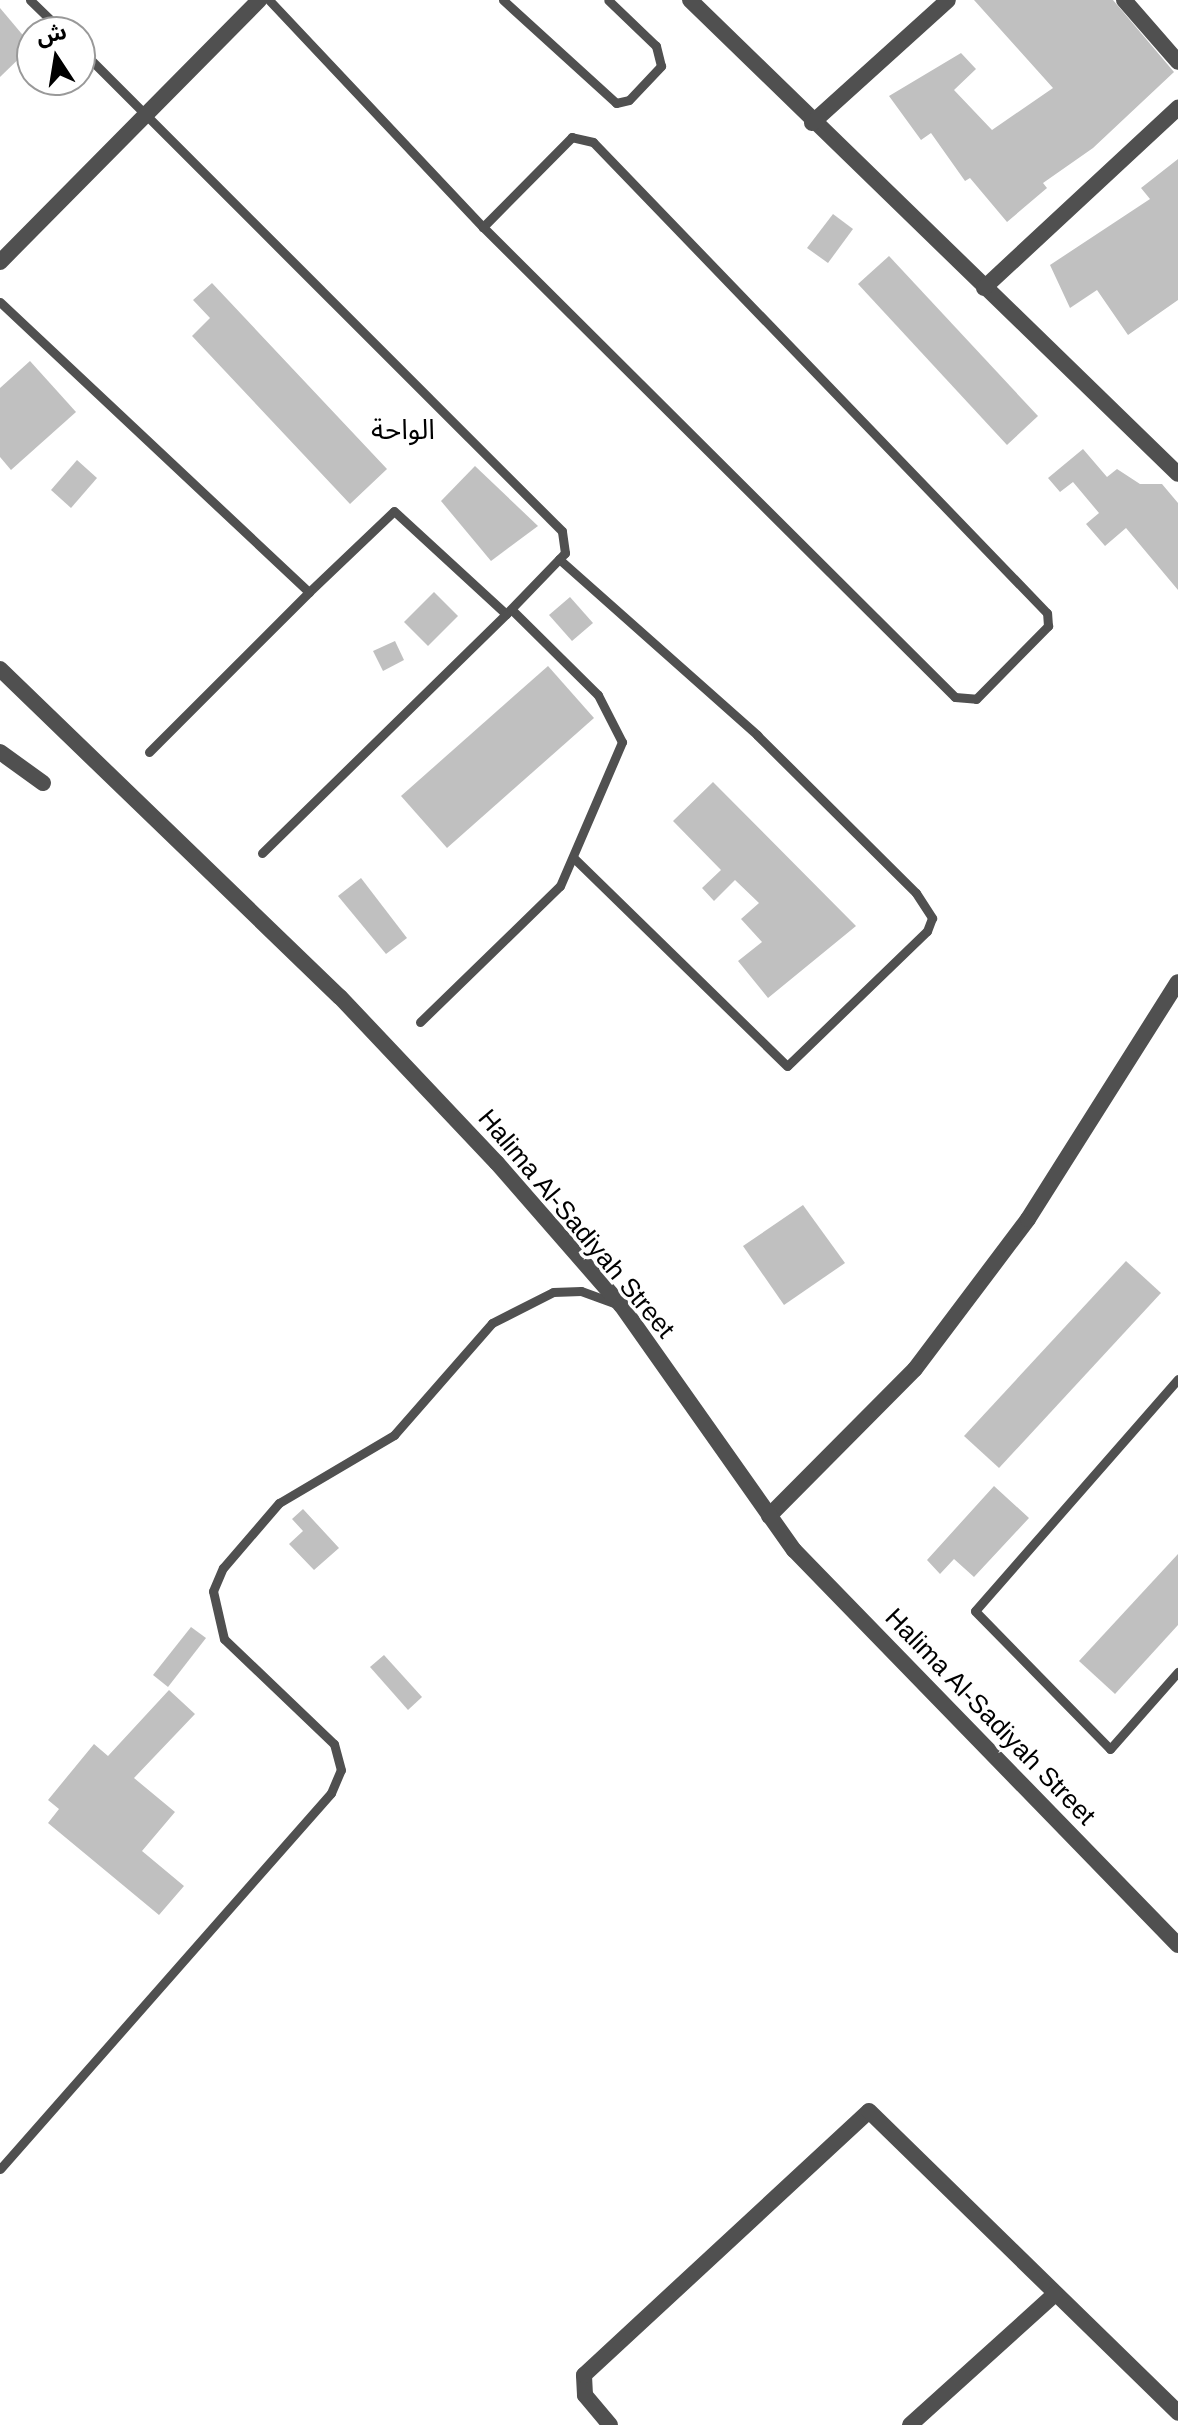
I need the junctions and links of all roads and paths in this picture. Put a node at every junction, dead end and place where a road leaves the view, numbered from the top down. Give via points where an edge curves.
1 (30, 0) edge
2 (259, 0) edge
3 (269, 0) edge
4 (503, 0) edge
5 (608, 0) edge
6 (690, 0) edge
7 (948, 0) edge
8 (1124, 0) edge
9 (46, 16) edge
10 (1178, 62) edge
11 (96, 64) edge
12 (1178, 108) edge
13 (147, 113) junction
14 (812, 123) junction
15 (483, 227) junction
16 (0, 262) edge
17 (984, 288) junction
18 (0, 302) edge
19 (1178, 474) edge
20 (559, 559) junction
21 (309, 592) junction
22 (508, 612) junction
23 (0, 669) edge
24 (0, 752) edge
25 (149, 752) dead end
26 (43, 783) dead end
27 (262, 853) dead end
28 (573, 857) junction
29 (1178, 982) edge
30 (420, 1022) dead end
31 (621, 1305) junction
32 (1178, 1379) edge
33 (769, 1516) junction
34 (1178, 1672) edge
35 (1178, 1945) edge
36 (0, 2169) edge
37 (1055, 2294) junction
38 (1178, 2413) edge
39 (610, 2425) edge
40 (910, 2425) edge

1 - 9 lane
2 - 13 street
3 - 15 lane
4 - 5 lane via 616,103 629,100 661,66 656,46
6 - 14 street
7 - 14 street
8 - 10 street
11 - 13 lane
12 - 17 street
13 - 16 street
13 - 20 lane via 562,531 566,549
14 - 17 street
15 - 15 lane via 955,697 976,699 1048,626 1047,613 593,142 572,137
17 - 19 street
18 - 21 lane
20 - 22 lane
20 - 28 lane via 757,735 916,893 932,918 927,931 787,1066
21 - 22 lane via 381,517 402,511
21 - 25 lane
22 - 27 lane
22 - 28 lane via 567,661 621,728 610,779
23 - 31 street, Halima Al-Sadiyah Street via 340,997
24 - 26 street
28 - 30 lane via 537,913
29 - 33 street via 1028,1219 915,1369
31 - 33 street, Halima Al-Sadiyah Street
31 - 36 lane via 581,1291 553,1292 504,1315 463,1351 394,1435 279,1503 223,1568 213,1591 224,1639 334,1744 341,1770 331,1793
32 - 34 lane via 975,1611 1110,1749
33 - 35 street, Halima Al-Sadiyah Street
37 - 38 street
37 - 39 street via 869,2111 584,2375 585,2395
37 - 40 street

